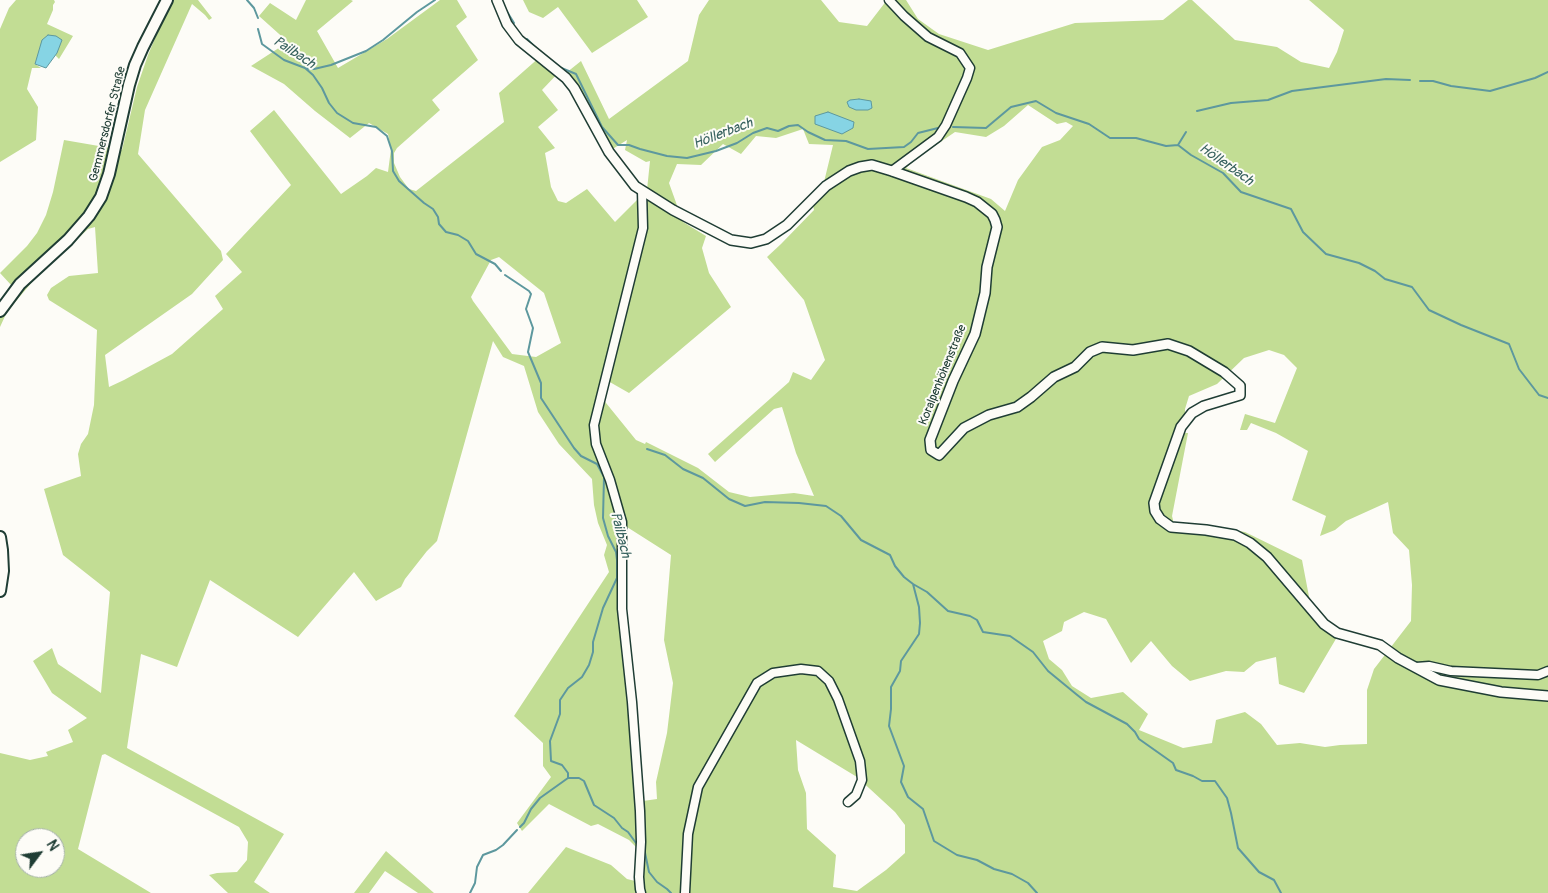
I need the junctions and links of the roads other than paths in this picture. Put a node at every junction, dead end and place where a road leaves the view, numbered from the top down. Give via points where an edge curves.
1 (167, 0) edge
2 (497, 0) edge
3 (889, 0) edge
4 (892, 170) junction
5 (642, 191) junction
6 (0, 311) edge
7 (0, 537) edge
8 (0, 591) edge
9 (1416, 667) junction
10 (1548, 671) edge
11 (1548, 696) edge
12 (848, 802) dead end
13 (642, 893) edge
14 (685, 893) edge

1 - 6 main road, Gemmersdorfer Straße via 135,65 101,197 68,240 20,284
2 - 5 street, Koralpenhöhenstraße via 507,24 519,40 574,88 610,152
3 - 4 street via 928,37 960,53 970,68 950,118 938,137
4 - 5 street, Koralpenhöhenstraße via 872,165 849,171 826,186 781,231 766,240 751,243 715,233
4 - 9 street, Koralpenhöhenstraße via 978,202 992,214 997,227 975,334 930,440 931,450 939,454 964,428 989,415 1016,407 1054,377 1075,367 1090,352 1102,347 1133,350 1168,344 1189,351 1224,372 1240,386 1240,395 1204,406 1181,427 1154,503 1160,519 1171,527 1235,535 1250,543 1267,557 1324,624 1337,633 1380,645
5 - 13 street via 643,228 594,425 596,444 622,522 622,609 639,792 639,877
7 - 8 main road via 3,571
9 - 10 street via 1538,675
9 - 11 street, Koralpenhöhenstraße via 1439,680 1501,692
12 - 14 street via 856,795 862,780 860,761 829,681 818,670 773,673 757,683 698,786 688,834

